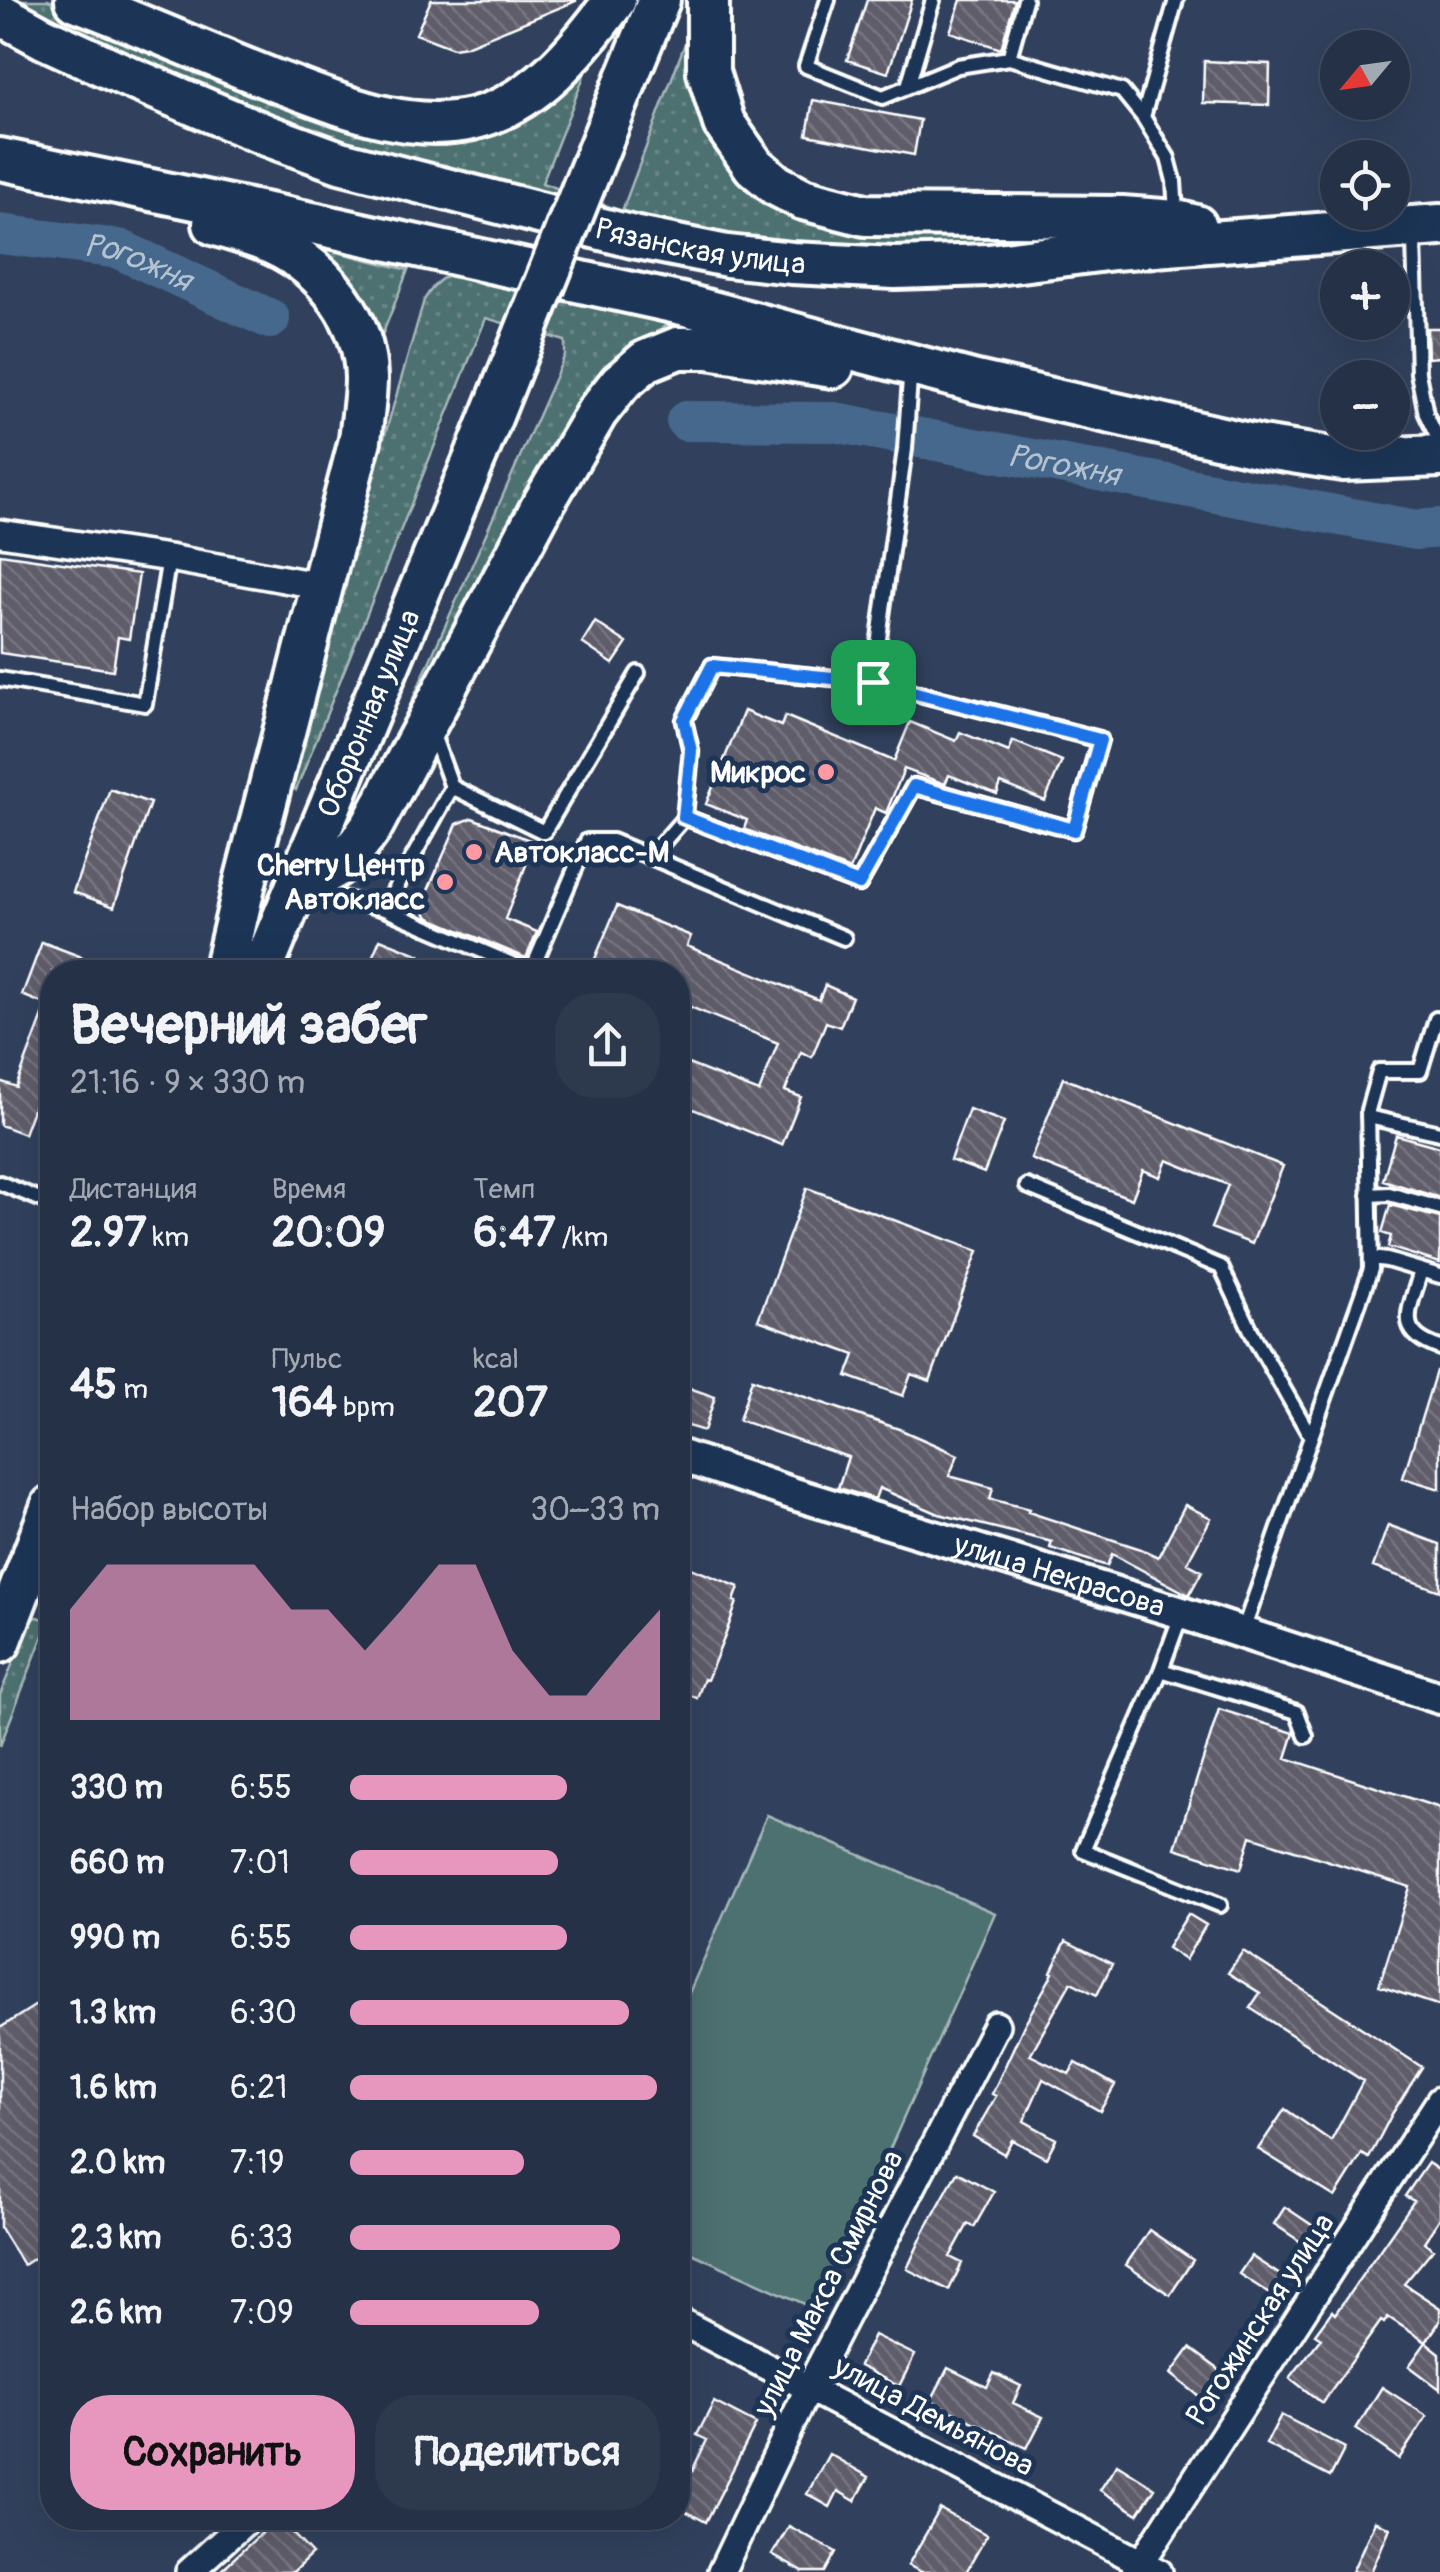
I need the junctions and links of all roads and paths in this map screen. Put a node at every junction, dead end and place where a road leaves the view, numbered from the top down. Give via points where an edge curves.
1 (76, 0) edge
2 (615, 0) edge
3 (659, 0) edge
4 (708, 0) edge
5 (828, 0) edge
6 (933, 0) edge
7 (1025, 0) edge
8 (1176, 0) edge
9 (109, 8) edge
10 (0, 14) edge
11 (1009, 58) junction
12 (908, 86) junction
13 (1143, 117) junction
14 (0, 159) edge
15 (119, 184) junction
16 (1176, 221) junction
17 (1437, 225) edge
18 (1243, 238) junction
19 (910, 379) junction
20 (976, 382) junction
21 (1440, 442) edge
22 (1440, 456) edge
23 (0, 533) edge
24 (169, 558) junction
25 (322, 586) junction
26 (638, 674) dead end
27 (0, 679) edge
28 (873, 682) junction
29 (428, 723) junction
30 (452, 787) junction
31 (684, 817) junction
32 (650, 856) junction
33 (292, 900) junction
34 (384, 910) junction
35 (844, 938) dead end
36 (227, 960) edge
37 (235, 960) edge
38 (266, 960) edge
39 (502, 960) edge
40 (535, 960) edge
41 (1436, 1019) dead end
42 (1368, 1117) junction
43 (1440, 1133) edge
44 (0, 1183) edge
45 (1028, 1186) dead end
46 (1369, 1195) junction
47 (40, 1199) edge
48 (1440, 1208) edge
49 (1371, 1258) junction
50 (1421, 1270) junction
51 (1440, 1276) edge
52 (1440, 1348) edge
53 (1310, 1437) junction
54 (690, 1458) edge
55 (40, 1537) edge
56 (1182, 1613) junction
57 (1243, 1632) junction
58 (0, 1642) edge
59 (1161, 1670) junction
60 (1440, 1698) edge
61 (1306, 1736) dead end
62 (1220, 1905) dead end
63 (996, 2025) dead end
64 (1440, 2100) edge
65 (690, 2326) edge
66 (810, 2387) junction
67 (236, 2530) edge
68 (1145, 2569) edge
69 (189, 2572) edge
70 (721, 2572) edge

1 - 9 main road
2 - 9 main road via 561,68 514,101 474,118 428,124 322,98
3 - 33 main road, Оборонная улица, bridge
4 - 16 main road via 708,72 724,123 754,166 804,199 865,214
5 - 12 lane via 806,66 883,97
6 - 12 lane
7 - 11 lane
8 - 13 lane
10 - 18 main road, Рязанская улица via 131,78 340,162 727,256 895,268 970,266
11 - 12 lane via 958,66
11 - 13 lane via 1122,90
13 - 16 lane via 1168,158
14 - 15 main road
15 - 20 main road, Рязанская улица via 682,304
15 - 25 main road via 273,244 327,284 349,314 366,378 360,440
16 - 18 main road
17 - 18 main road, Рязанская улица
17 - 21 lane via 1414,240 1418,373
19 - 20 main road
19 - 28 lane
19 - 29 main road via 708,348 678,348 646,361 597,412
20 - 22 main road, Рязанская улица via 1326,458
23 - 24 street
24 - 25 street
24 - 27 lane via 146,704
25 - 36 main road
26 - 30 lane via 544,832
28 - 31 lane via 712,666 684,720 691,751
28 - 31 lane via 1100,740 1074,830 914,786 859,884
29 - 30 lane
29 - 33 main road via 353,853
30 - 34 lane
31 - 32 lane
32 - 35 lane
32 - 40 lane via 612,840 587,842
33 - 34 lane
33 - 37 main road
33 - 38 main road, Оборонная улица
34 - 39 lane
41 - 42 lane via 1420,1071 1379,1071
42 - 43 lane
42 - 46 lane
44 - 47 lane
45 - 53 lane via 1221,1267
46 - 48 lane
46 - 49 lane
49 - 50 lane
49 - 53 lane
50 - 51 lane
50 - 52 lane via 1409,1326 1422,1342
53 - 57 lane
54 - 56 street, улица Некрасова
55 - 58 main road
56 - 57 street, улица Некрасова
56 - 59 lane
57 - 60 street, улица Некрасова
59 - 61 lane via 1297,1712
59 - 62 lane via 1083,1850
63 - 66 street, улица Макса Смирнова
64 - 68 street, Рогожинская улица
65 - 66 street, улица Демьянова
66 - 68 street, улица Демьянова
66 - 70 street, улица Макса Смирнова
67 - 69 street

